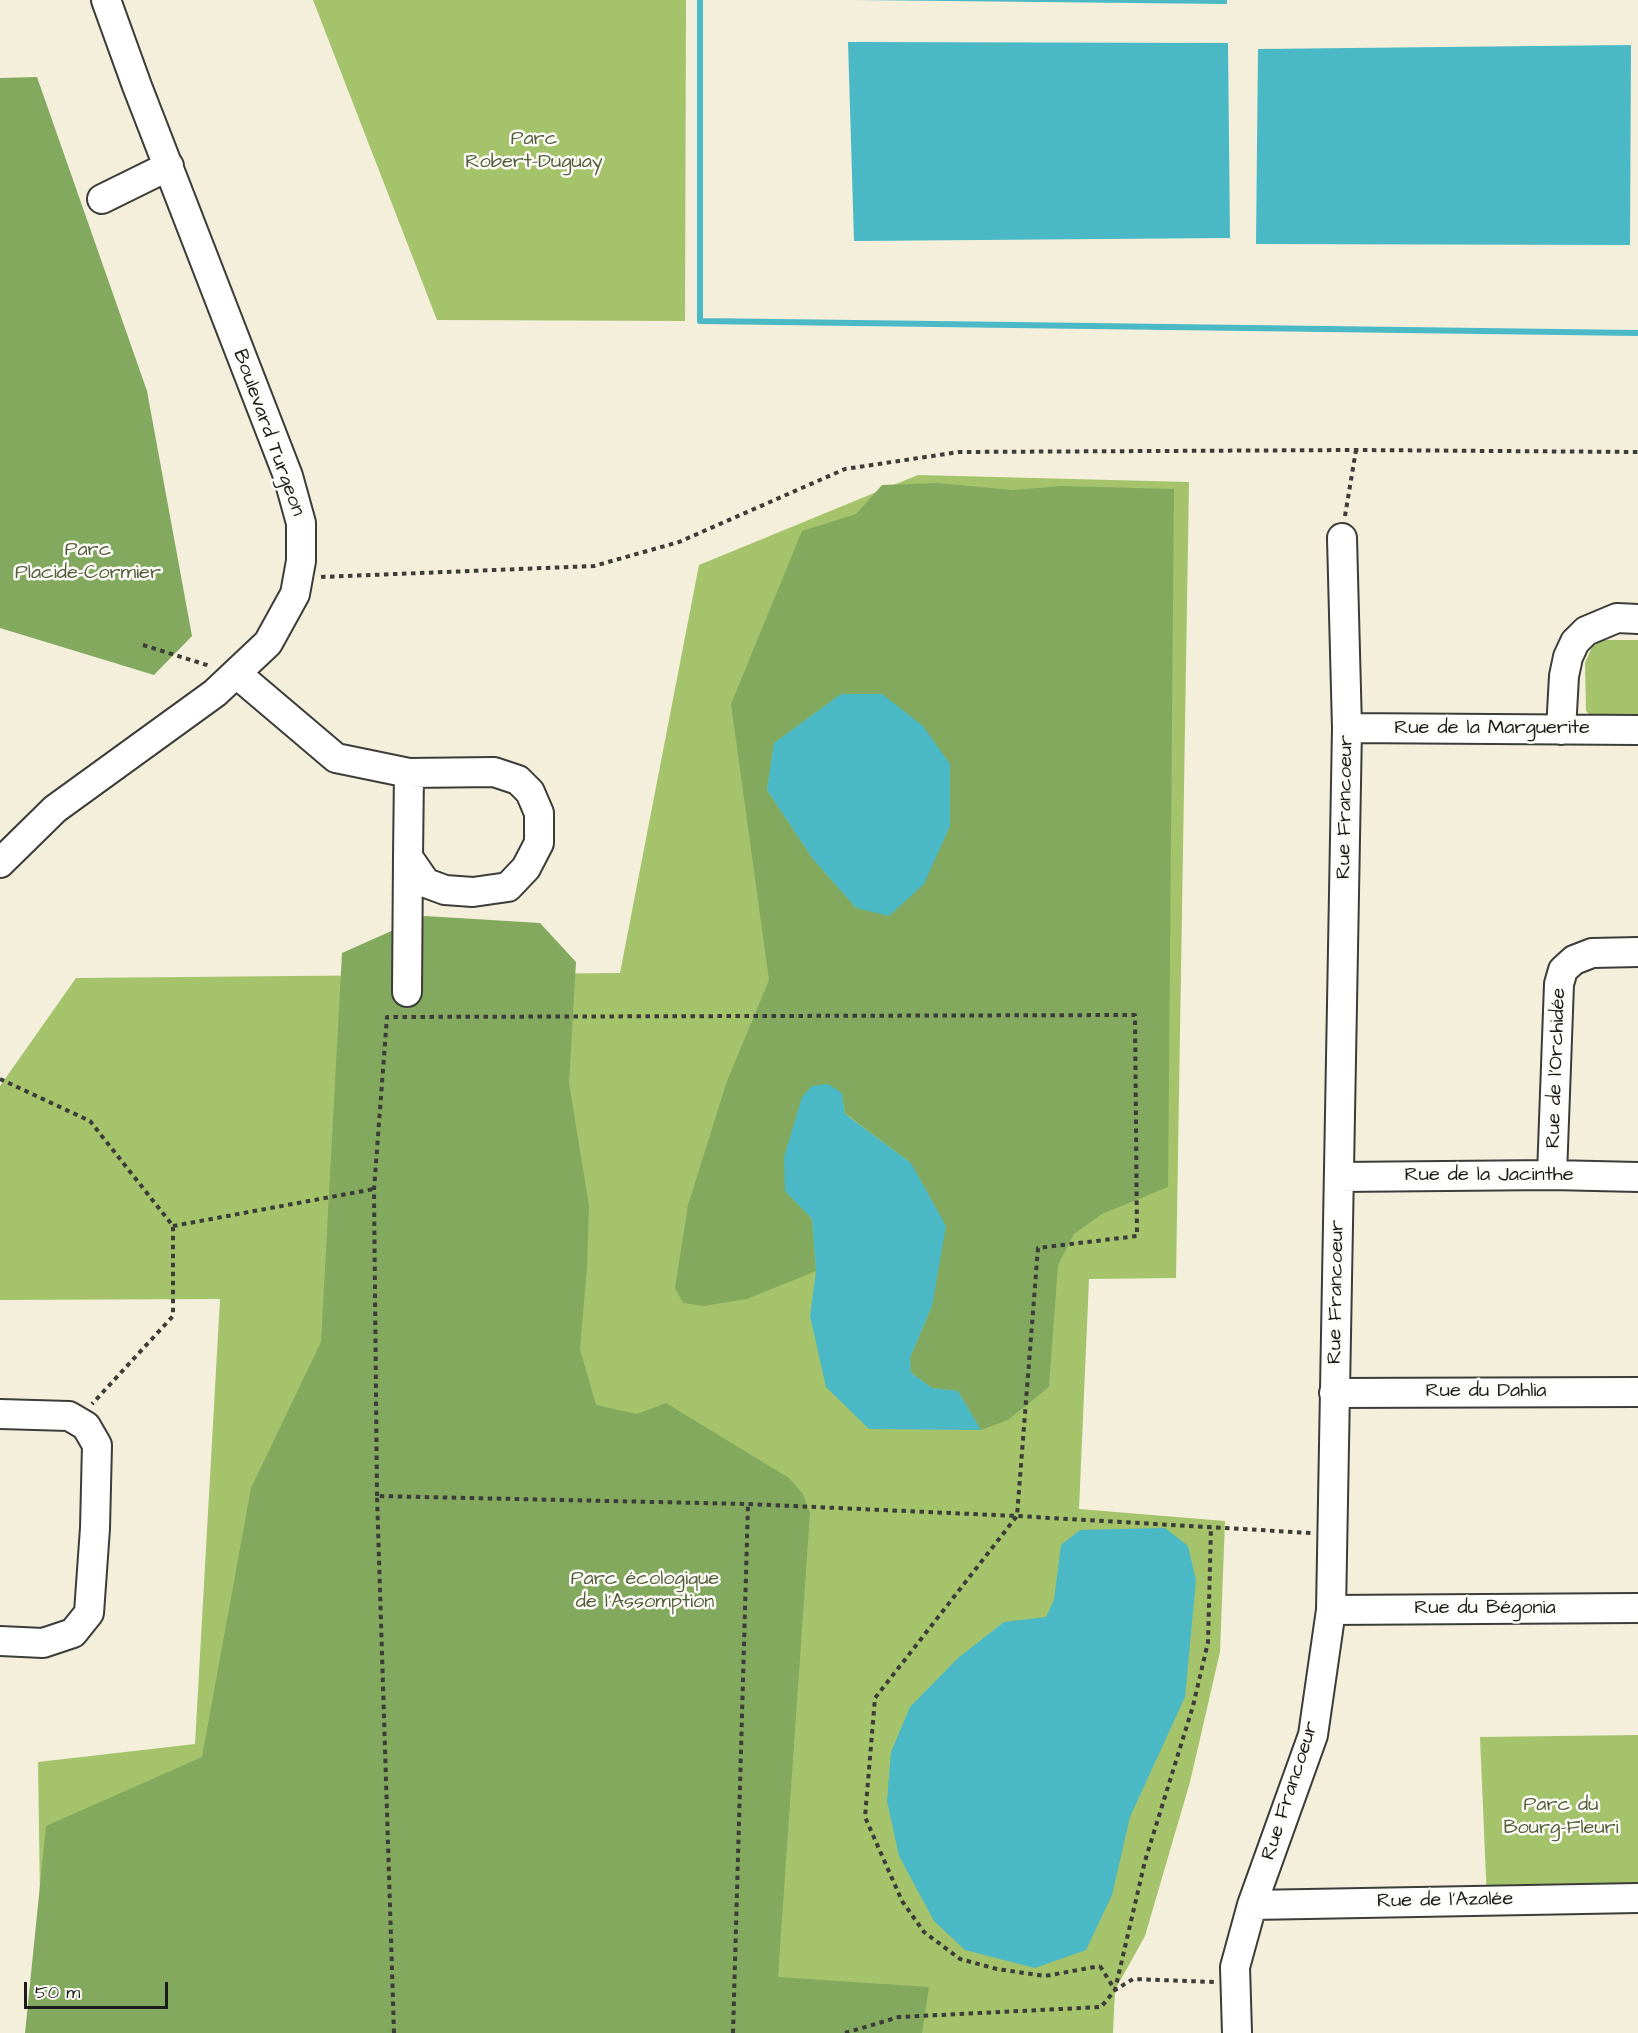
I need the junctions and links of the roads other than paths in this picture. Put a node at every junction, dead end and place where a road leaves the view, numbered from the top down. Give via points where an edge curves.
1 (106, 0) edge
2 (169, 166) junction
3 (102, 199) dead end
4 (1342, 538) road end
5 (1638, 619) edge
6 (237, 674) junction
7 (1347, 728) junction
8 (1561, 730) junction
9 (1638, 730) edge
10 (409, 773) junction
11 (408, 857) junction
12 (0, 864) edge
13 (1638, 952) edge
14 (407, 992) dead end
15 (1552, 1175) junction
16 (1340, 1177) junction
17 (1638, 1177) edge
18 (1638, 1392) edge
19 (1334, 1393) junction
20 (0, 1414) edge
21 (1638, 1608) edge
22 (1332, 1610) junction
23 (0, 1641) edge
24 (1638, 1898) edge
25 (1252, 1905) junction
26 (1237, 2033) edge

1 - 2 street, Boulevard Turgeon
2 - 3 street
2 - 6 street, Boulevard Turgeon via 288,476 301,523 301,561 295,594 267,643
4 - 7 street, Rue Francoeur
5 - 8 street via 1617,618 1600,624 1575,642 1563,676
6 - 10 street via 336,758
6 - 12 street, Boulevard Turgeon via 55,809
7 - 8 street, Rue de la Marguerite
7 - 16 street, Rue Francoeur
8 - 9 street, Rue de la Marguerite
10 - 11 street
10 - 11 street via 494,772 518,780 530,792 539,813 538,843 526,868 508,887 472,892 444,890 426,883
11 - 14 street
13 - 15 street, Rue de l'Orchidée via 1592,953 1574,960 1563,970 1559,984
15 - 16 street, Rue de la Jacinthe
15 - 17 street, Rue de la Jacinthe
16 - 19 street, Rue Francoeur
18 - 19 street, Rue du Dahlia
19 - 22 street, Rue Francoeur
20 - 23 street via 69,1416 86,1426 98,1445 89,1613 73,1633 44,1643
21 - 22 street, Rue du Bégonia
22 - 25 street, Rue Francoeur via 1313,1735
24 - 25 street, Rue de l'Azalée
25 - 26 street, Rue Francoeur via 1235,1967

